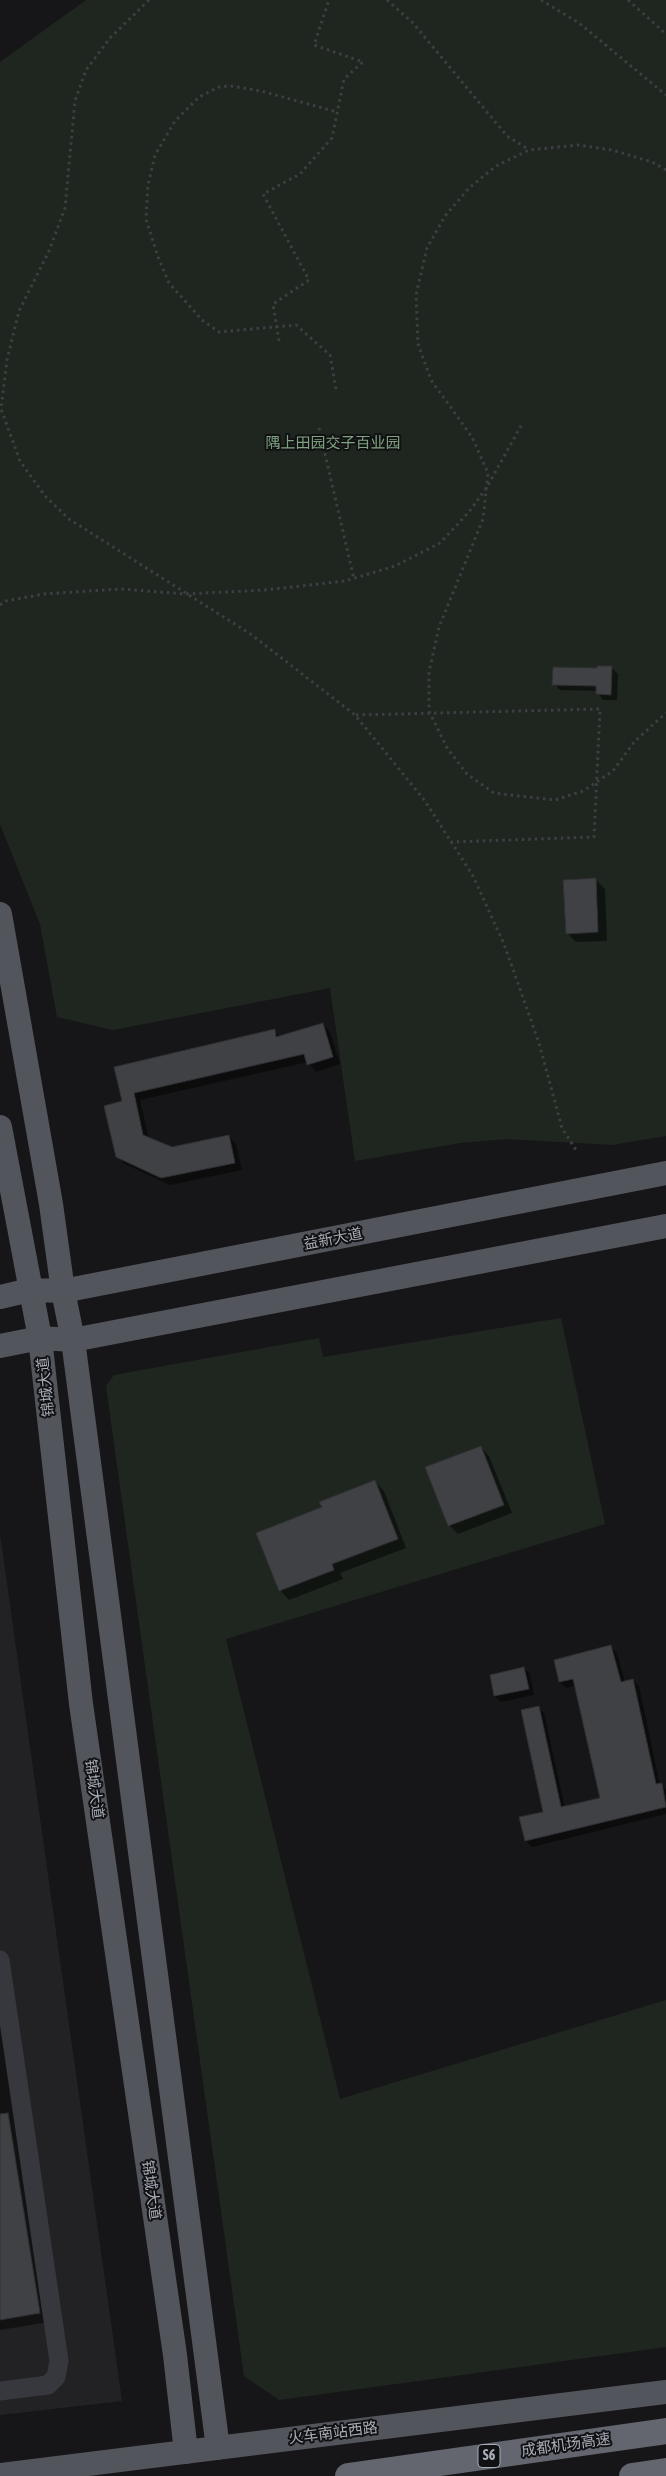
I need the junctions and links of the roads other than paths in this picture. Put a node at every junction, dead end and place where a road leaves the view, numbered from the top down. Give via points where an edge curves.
1 (0, 914) edge
2 (0, 1127) edge
3 (666, 1173) edge
4 (666, 1226) edge
5 (30, 1290) junction
6 (63, 1291) junction
7 (0, 1296) edge
8 (40, 1338) junction
9 (73, 1340) junction
10 (0, 1346) edge
11 (0, 1960) edge
12 (209, 2384) junction
13 (179, 2388) junction
14 (0, 2392) edge
15 (666, 2392) edge
16 (666, 2431) edge
17 (218, 2448) junction
18 (186, 2452) junction
19 (666, 2471) edge
20 (0, 2475) edge
21 (348, 2476) edge
22 (633, 2476) edge

1 - 6 main road
2 - 5 main road, 锦城大道
3 - 6 main road, 益新大道
4 - 9 main road
5 - 6 main road, 益新大道
5 - 7 main road, 益新大道
5 - 8 main road, 锦城大道
6 - 9 main road
8 - 9 main road
8 - 10 main road
8 - 13 main road, 锦城大道 via 82,1704
9 - 12 main road
11 - 14 lane via 59,2361 56,2377 48,2385
12 - 13 main road via 200,2394 184,2393
12 - 17 main road
13 - 18 main road, 锦城大道
15 - 17 main road, 火车南站西路
16 - 21 highway, 成都机场高速 / S6
17 - 18 main road, 火车南站西路
18 - 20 main road, 火车南站西路
19 - 22 highway

